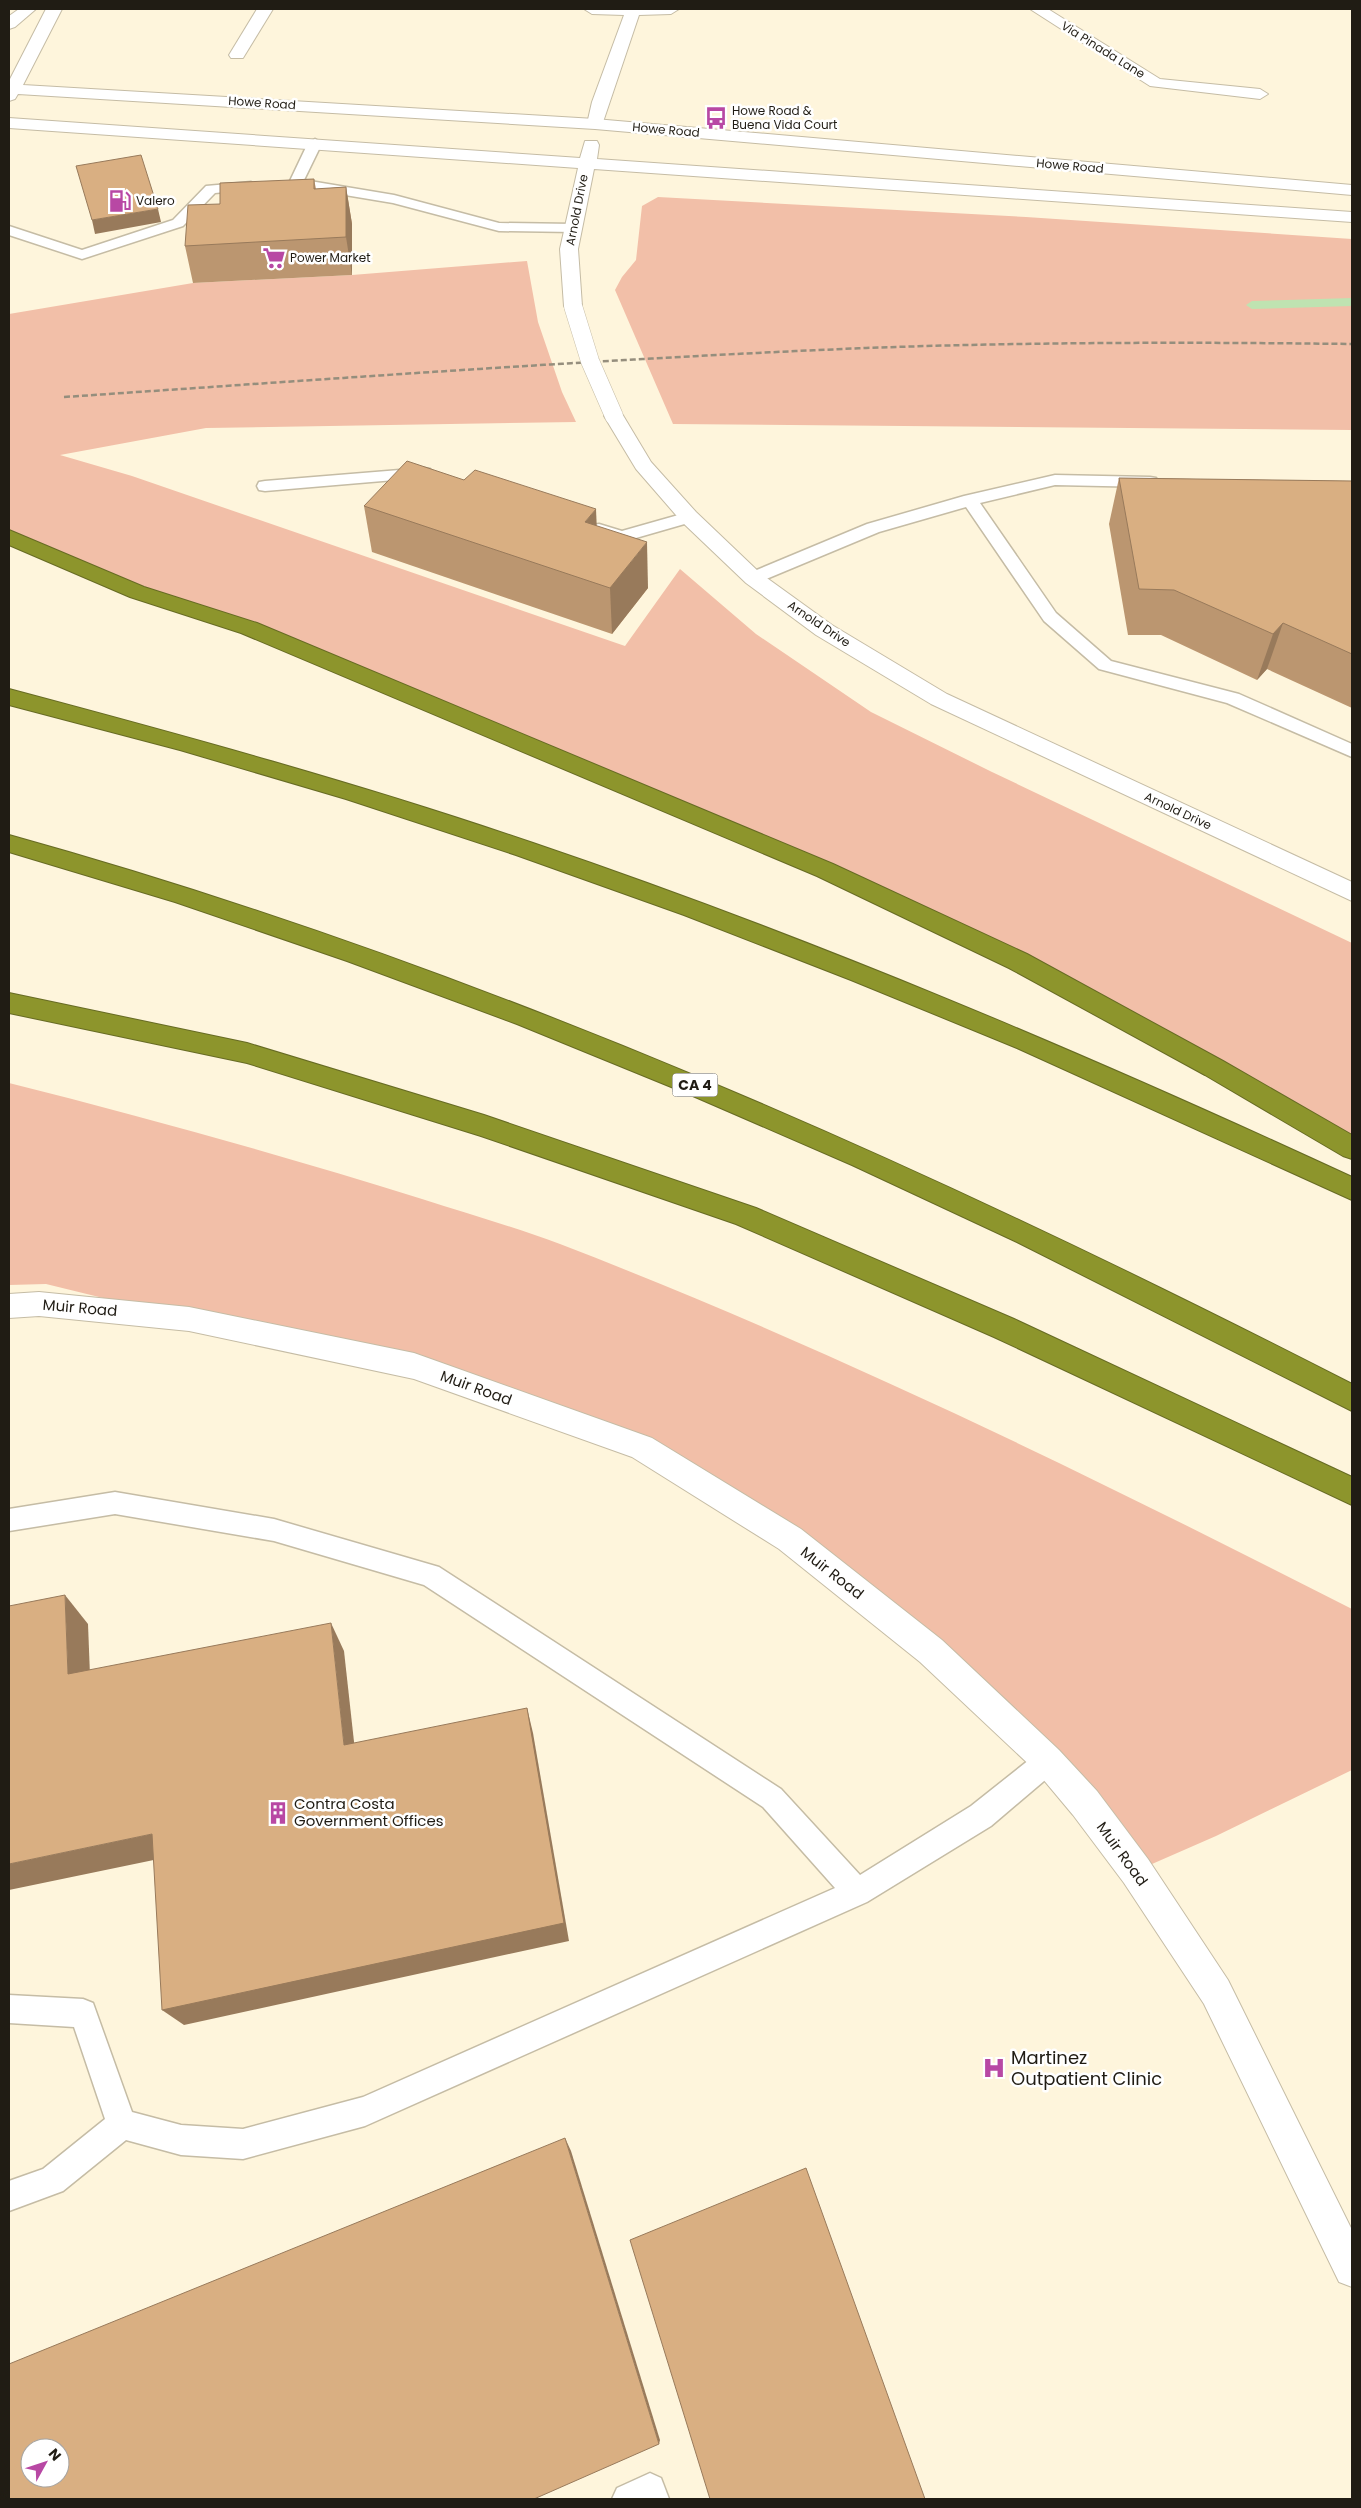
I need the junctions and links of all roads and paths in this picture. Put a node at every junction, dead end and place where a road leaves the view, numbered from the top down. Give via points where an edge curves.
1 (28, 9) edge
2 (54, 9) edge
3 (265, 9) edge
4 (592, 9) edge
5 (671, 9) edge
6 (1038, 9) edge
7 (633, 11) junction
8 (9, 24) edge
9 (237, 55) dead end
10 (10, 91) edge
11 (1260, 94) dead end
12 (9, 123) edge
13 (595, 124) junction
14 (315, 144) junction
15 (587, 163) junction
16 (267, 185) edge
17 (1352, 190) edge
18 (1352, 217) edge
19 (574, 228) junction
20 (9, 230) edge
21 (437, 475) edge
22 (1164, 483) edge
23 (265, 486) dead end
24 (970, 500) junction
25 (689, 517) junction
26 (584, 524) edge
27 (9, 537) edge
28 (753, 578) junction
29 (9, 697) edge
30 (1352, 751) edge
31 (9, 843) edge
32 (1352, 892) edge
33 (9, 1003) edge
34 (1352, 1148) edge
35 (1352, 1189) edge
36 (9, 1306) edge
37 (1352, 1398) edge
38 (1352, 1491) edge
39 (9, 1520) edge
40 (1048, 1761) junction
41 (857, 1892) junction
42 (9, 2009) edge
43 (122, 2124) junction
44 (9, 2196) edge
45 (1352, 2270) edge
46 (628, 2499) edge
47 (654, 2499) edge

1 - 8 street
2 - 10 street
3 - 9 street
4 - 7 street
5 - 7 street
6 - 11 street, Via Pinada Lane via 1156,83
7 - 13 street, Arnold Drive
10 - 13 street, Howe Road
12 - 14 street
13 - 15 street, Arnold Drive
13 - 17 street, Howe Road
14 - 15 street
14 - 19 lane via 291,183 394,199 499,227
15 - 18 street
15 - 19 street, Arnold Drive
16 - 20 lane via 211,189 178,224 82,255
19 - 25 street, Arnold Drive, bridge via 569,249 573,306 590,361 614,416 643,465
21 - 23 lane via 428,472
22 - 24 lane via 1055,480
24 - 28 lane via 873,528
24 - 30 lane via 1050,617 1105,665 1233,698
25 - 26 lane via 622,537
25 - 28 street, Arnold Drive
27 - 34 highway via 137,592 249,628 825,870 1018,961
28 - 32 street, Arnold Drive via 824,630 939,699
29 - 35 highway via 326,784 636,888 966,1016
31 - 37 highway, CA 4 via 297,932 501,1007 699,1086 1073,1256
33 - 38 highway via 247,1053 484,1126 746,1216 1004,1328
36 - 40 street, Muir Road via 40,1304 189,1319 414,1366 642,1447 790,1539 931,1651
39 - 41 lane via 115,1503 274,1530 430,1575 772,1798
40 - 41 lane via 981,1816
40 - 45 street, Muir Road via 1085,1803 1136,1871 1216,1992
41 - 43 lane via 365,2111 243,2144 181,2140
42 - 43 lane via 83,2013
43 - 44 lane via 52,2180
46 - 47 lane via 650,2488

